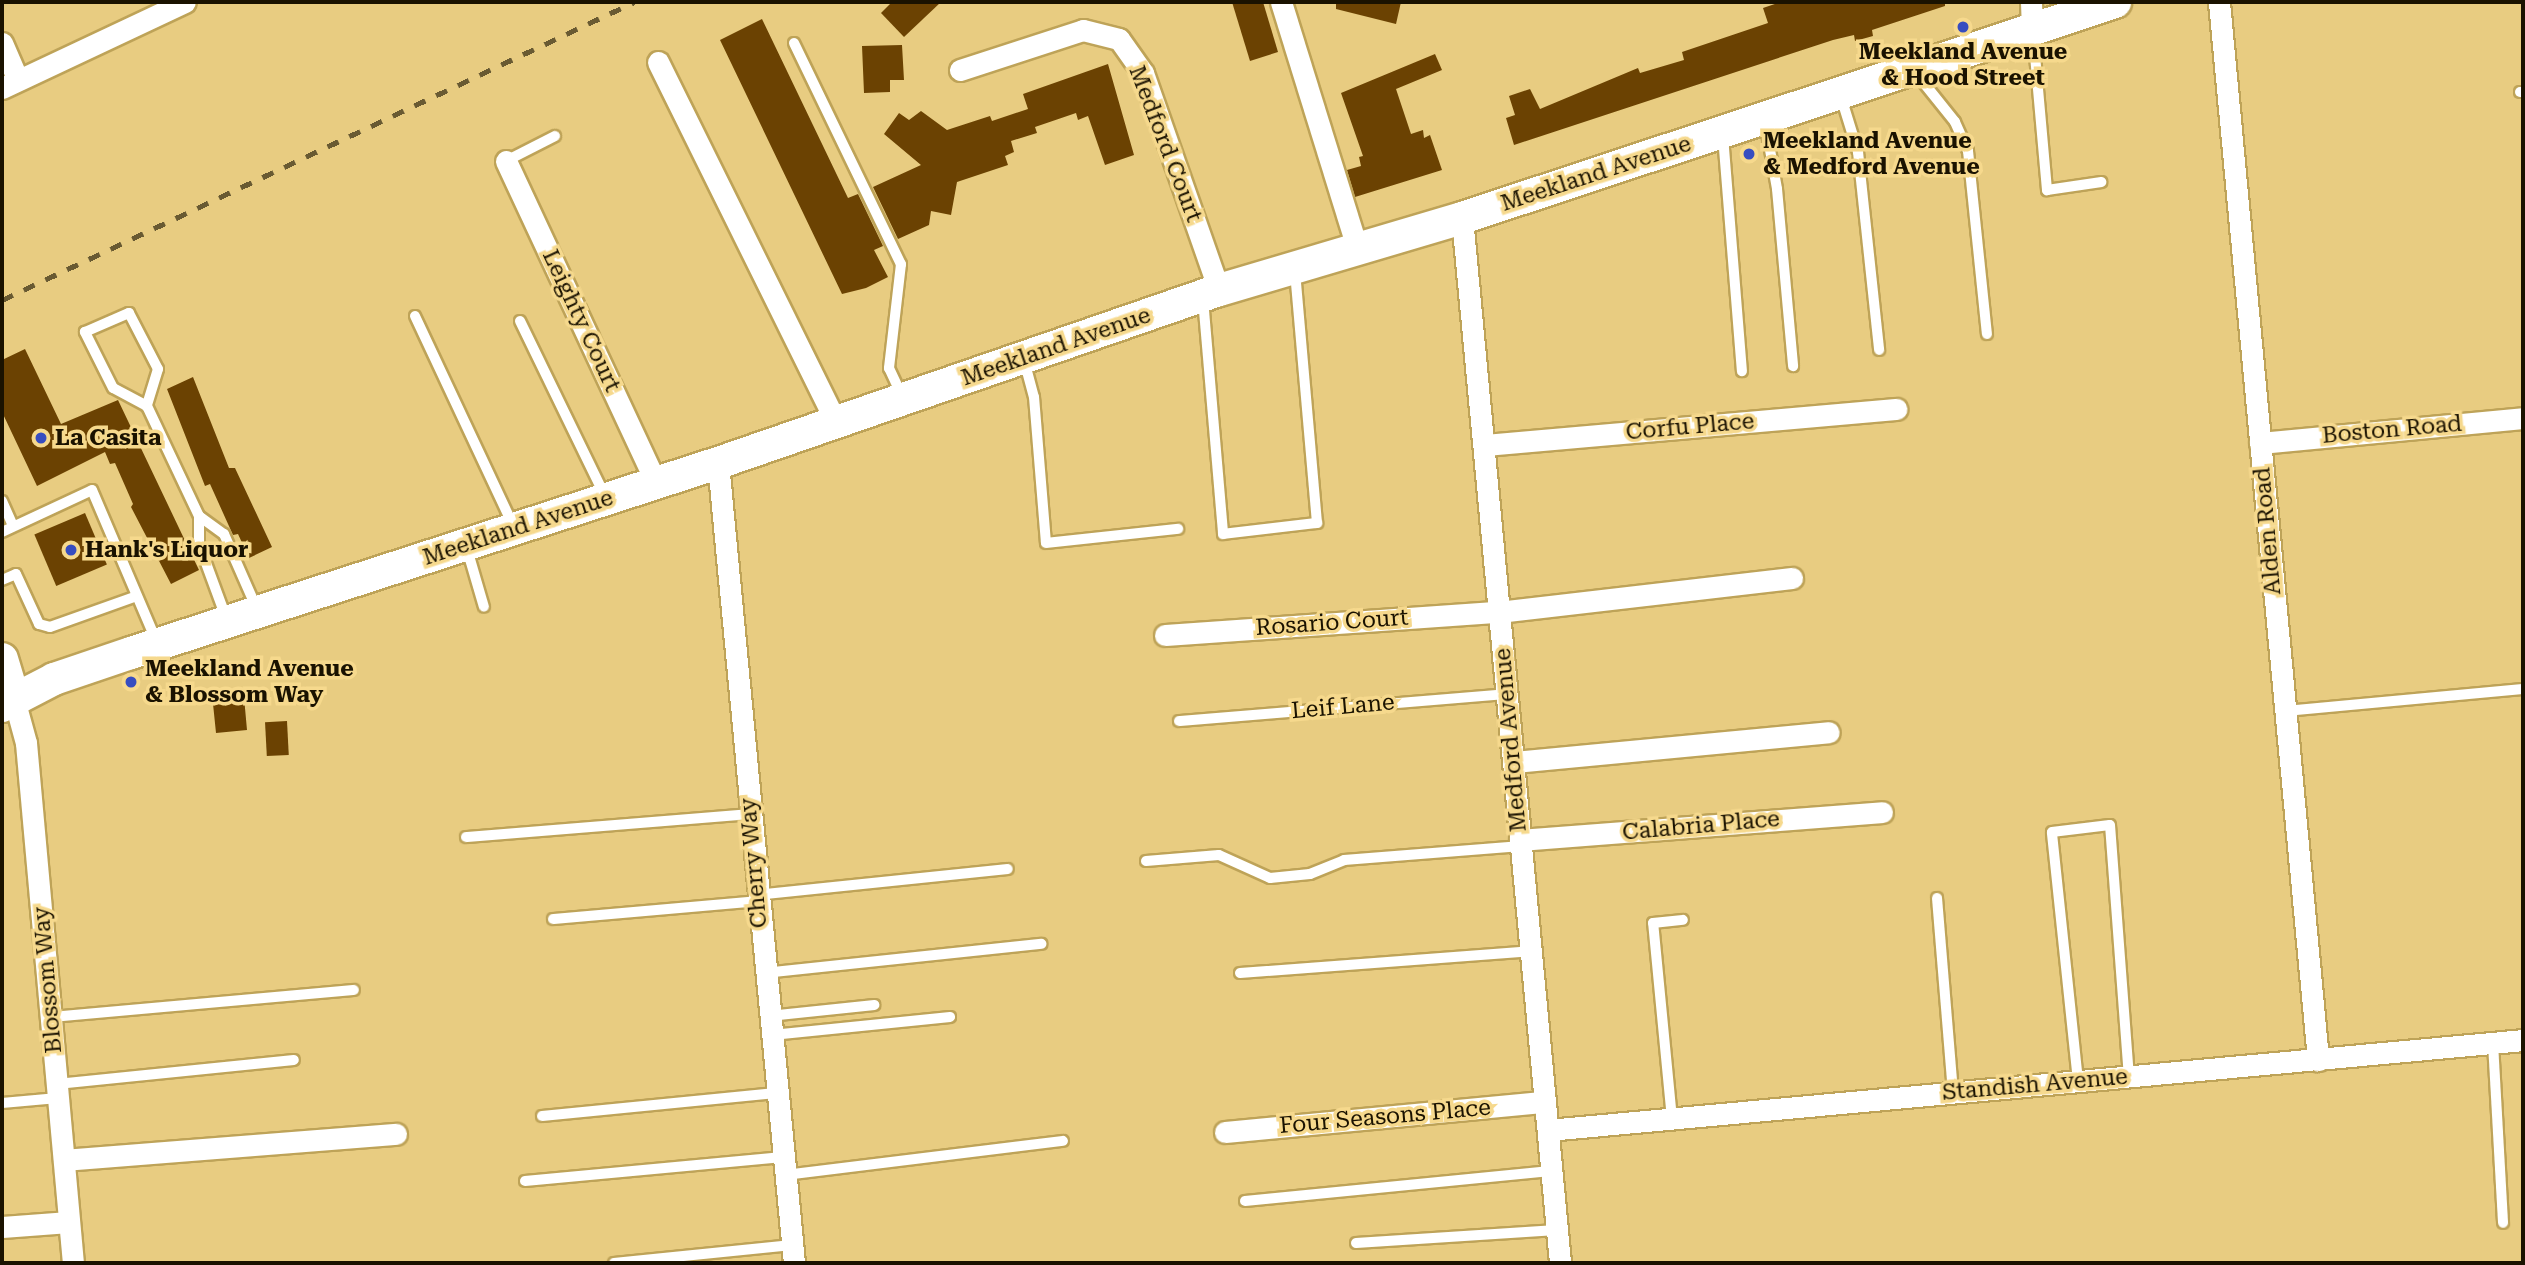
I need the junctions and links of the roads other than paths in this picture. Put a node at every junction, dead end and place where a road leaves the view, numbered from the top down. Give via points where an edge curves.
1 (185, 2) edge
2 (1281, 2) edge
3 (2115, 2) edge
4 (2219, 2) edge
5 (2032, 14) edge
6 (2, 43) edge
7 (794, 43) dead end
8 (658, 62) dead end
9 (960, 70) dead end
10 (1913, 70) junction
11 (10, 84) edge
12 (1840, 94) junction
13 (1765, 119) junction
14 (1723, 133) junction
15 (555, 136) dead end
16 (506, 161) joint
17 (2101, 182) dead end
18 (1462, 218) junction
19 (1358, 250) junction
20 (1295, 268) junction
21 (1210, 293) junction
22 (415, 316) dead end
23 (520, 321) dead end
24 (1987, 334) dead end
25 (1879, 350) dead end
26 (1024, 357) junction
27 (1793, 366) dead end
28 (1742, 371) dead end
29 (904, 399) junction
30 (147, 406) junction
31 (1896, 409) dead end
32 (2523, 418) edge
33 (836, 422) junction
34 (2260, 443) junction
35 (1484, 445) junction
36 (718, 463) junction
37 (655, 481) junction
38 (607, 499) junction
39 (2, 501) edge
40 (199, 516) junction
41 (13, 526) junction
42 (1178, 529) dead end
43 (515, 530) junction
44 (2, 532) edge
45 (467, 546) junction
46 (1792, 578) dead end
47 (2, 580) edge
48 (137, 596) junction
49 (484, 607) dead end
50 (1499, 611) junction
51 (257, 612) junction
52 (227, 622) junction
53 (1165, 635) dead end
54 (158, 644) junction
55 (2, 659) edge
56 (2523, 689) edge
57 (1507, 694) junction
58 (8, 702) edge
59 (2285, 711) junction
60 (1179, 721) dead end
61 (1829, 732) dead end
62 (1514, 762) junction
63 (1882, 811) dead end
64 (749, 814) junction
65 (466, 836) dead end
66 (1521, 843) junction
67 (1146, 861) dead end
68 (1008, 869) dead end
69 (757, 898) junction
70 (1937, 898) dead end
71 (553, 919) dead end
72 (1683, 920) dead end
73 (1041, 944) dead end
74 (1530, 951) junction
75 (764, 973) junction
76 (1240, 973) dead end
77 (354, 990) dead end
78 (874, 1005) dead end
79 (51, 1017) junction
80 (950, 1017) dead end
81 (769, 1025) junction
82 (2523, 1040) edge
83 (2493, 1043) junction
84 (293, 1060) dead end
85 (2318, 1060) junction
86 (2129, 1077) junction
87 (2078, 1081) junction
88 (58, 1091) junction
89 (1953, 1092) junction
90 (776, 1093) junction
91 (1545, 1102) junction
92 (2, 1103) edge
93 (542, 1116) dead end
94 (1671, 1119) junction
95 (1548, 1130) junction
96 (1225, 1132) dead end
97 (396, 1134) dead end
98 (1063, 1142) dead end
99 (64, 1160) junction
100 (784, 1166) junction
101 (1552, 1171) junction
102 (525, 1181) dead end
103 (1245, 1201) dead end
104 (69, 1222) junction
105 (2503, 1223) dead end
106 (2, 1227) edge
107 (1557, 1230) junction
108 (1356, 1243) dead end
109 (793, 1254) edge
110 (73, 1263) edge
111 (614, 1263) edge
112 (1560, 1263) edge

1 - 11 street
2 - 19 street
3 - 5 main road, Meekland Avenue
4 - 34 street, Alden Road
5 - 10 main road, Meekland Avenue
5 - 17 lane via 2047,190
6 - 11 street
7 - 29 lane via 901,264 889,368
8 - 33 street
9 - 21 street, Medford Court via 1083,30 1119,39 1143,73
10 - 12 main road, Meekland Avenue
10 - 24 lane via 1955,122 1968,151
12 - 13 main road, Meekland Avenue
12 - 25 lane via 1858,152
13 - 14 main road, Meekland Avenue
13 - 27 lane via 1777,189
14 - 18 main road, Meekland Avenue
14 - 28 lane
15 - 16 lane
16 - 37 street, Leighty Court
18 - 19 main road, Meekland Avenue
18 - 35 street, Medford Avenue
19 - 20 main road, Meekland Avenue
20 - 21 main road, Meekland Avenue
20 - 21 lane via 1317,523 1223,534
21 - 26 main road, Meekland Avenue
22 - 43 lane
23 - 38 lane
26 - 29 main road, Meekland Avenue
26 - 42 lane via 1034,397 1046,543
29 - 33 main road, Meekland Avenue
30 - 30 lane via 158,369 129,313 86,332 113,388
30 - 40 lane
31 - 35 street, Corfu Place
32 - 34 street, Boston Road
33 - 36 main road, Meekland Avenue
34 - 59 street, Alden Road
35 - 50 street, Medford Avenue
36 - 37 main road, Meekland Avenue
36 - 64 street, Cherry Way
37 - 38 main road, Meekland Avenue
38 - 43 main road, Meekland Avenue
39 - 41 lane
40 - 51 lane via 225,534
40 - 52 lane via 199,544
41 - 44 lane
41 - 48 lane via 92,490
43 - 45 main road, Meekland Avenue
45 - 49 lane
45 - 51 main road, Meekland Avenue
46 - 50 street, Rosario Court
47 - 48 lane via 16,574 39,624 50,627
48 - 54 lane
50 - 53 street, Rosario Court
50 - 57 street, Medford Avenue
51 - 52 main road, Meekland Avenue
52 - 54 main road, Meekland Avenue
54 - 58 main road, Meekland Avenue via 54,679
55 - 58 main road
56 - 59 lane
57 - 60 lane, Leif Lane
57 - 62 street, Medford Avenue
58 - 79 street, Blossom Way via 25,735
59 - 85 street, Alden Road
61 - 62 street
62 - 66 street, Medford Avenue
63 - 66 street, Calabria Place
64 - 65 lane
64 - 69 street, Cherry Way
66 - 67 lane via 1344,860 1310,874 1270,878 1219,855
66 - 74 street, Medford Avenue
68 - 69 lane
69 - 71 lane
69 - 75 street, Cherry Way
70 - 89 lane
72 - 94 lane via 1653,923
73 - 75 lane
74 - 76 lane
74 - 91 street, Medford Avenue
75 - 81 street, Cherry Way
77 - 79 lane
78 - 81 lane
79 - 88 street, Blossom Way
80 - 81 lane
81 - 90 street, Cherry Way
82 - 83 street, Standish Avenue
83 - 85 street, Standish Avenue
83 - 105 lane
84 - 88 lane
85 - 86 street, Standish Avenue
86 - 87 street, Standish Avenue
86 - 87 lane via 2110,825 2052,832
87 - 89 street, Standish Avenue
88 - 92 lane
88 - 99 street, Blossom Way
89 - 94 street, Standish Avenue
90 - 93 lane
90 - 100 street, Cherry Way
91 - 95 street, Medford Avenue
91 - 96 street, Four Seasons Place
94 - 95 street, Standish Avenue
95 - 101 street, Medford Avenue
97 - 99 street
98 - 100 lane
99 - 104 street, Blossom Way
100 - 102 lane
100 - 109 street, Cherry Way
101 - 103 lane
101 - 107 street, Medford Avenue
104 - 106 street
104 - 110 street, Blossom Way
107 - 108 lane
107 - 112 street, Medford Avenue
109 - 111 lane

